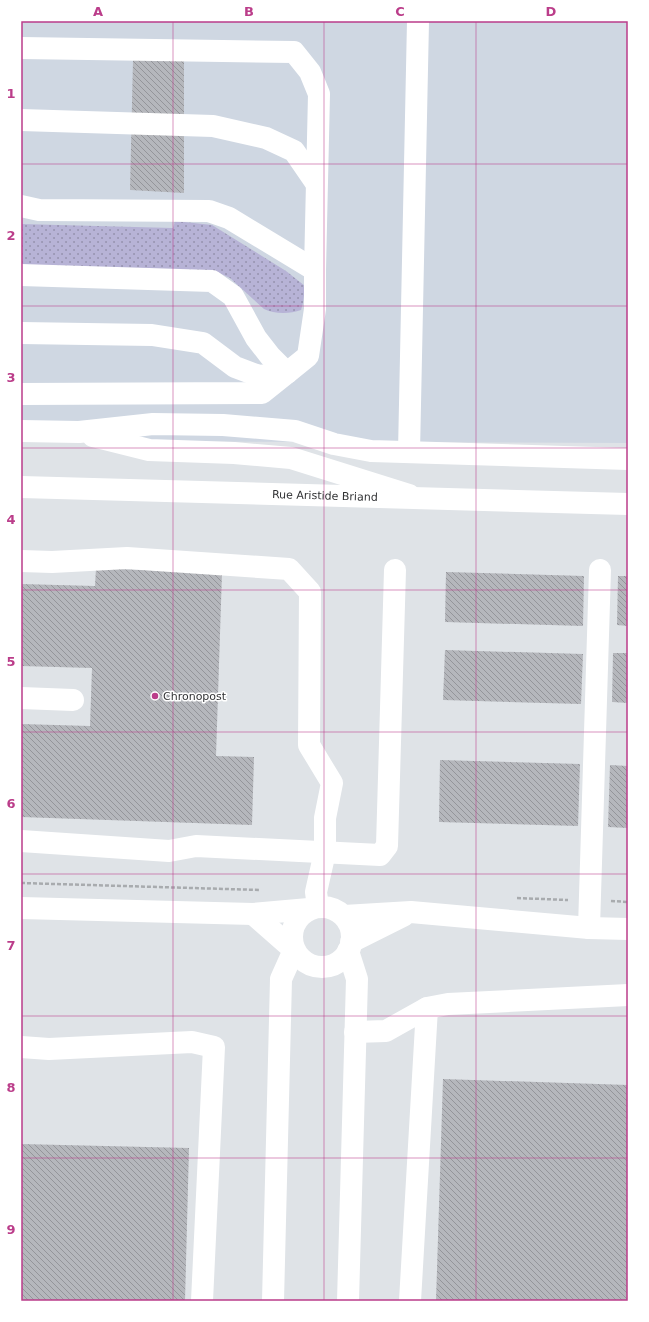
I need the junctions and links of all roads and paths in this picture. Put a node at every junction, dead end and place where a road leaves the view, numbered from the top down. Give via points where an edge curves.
1 (418, 21) edge
2 (21, 48) edge
3 (21, 120) edge
4 (316, 183) junction
5 (21, 206) edge
6 (315, 270) junction
7 (21, 275) edge
8 (21, 333) edge
9 (287, 373) junction
10 (21, 394) edge
11 (25, 421) edge
12 (79, 432) junction
13 (409, 452) junction
14 (628, 459) edge
15 (21, 487) edge
16 (420, 498) junction
17 (628, 504) edge
18 (21, 561) edge
19 (395, 570) dead end
20 (600, 570) dead end
21 (21, 698) edge
22 (73, 700) dead end
23 (21, 841) edge
24 (325, 852) junction
25 (21, 908) edge
26 (313, 908) junction
27 (411, 912) junction
28 (253, 914) junction
29 (344, 916) junction
30 (589, 928) junction
31 (628, 929) edge
32 (350, 947) junction
33 (294, 950) junction
34 (628, 995) edge
35 (427, 1008) junction
36 (355, 1032) junction
37 (21, 1047) edge
38 (202, 1301) edge
39 (273, 1301) edge
40 (348, 1301) edge
41 (410, 1301) edge

1 - 13 main road
2 - 4 main road via 294,52 310,72 319,94
3 - 4 main road via 213,126 266,138 294,151
4 - 6 main road
5 - 6 main road via 39,210 209,211 228,218
6 - 9 main road via 315,309 308,356
7 - 9 main road via 212,281 233,296 256,338
8 - 9 main road via 152,335 203,343 235,367 259,376
9 - 10 main road via 262,393
11 - 12 main road
12 - 13 main road via 153,424 223,424 295,431 334,444 370,451
12 - 16 main road via 149,450 291,458
13 - 14 main road
15 - 16 main road, Rue Aristide Briand
16 - 17 main road, Rue Aristide Briand
18 - 24 main road via 127,558 289,569 310,592 309,746 332,783 325,818
19 - 24 main road via 387,846 380,855
20 - 30 main road
21 - 22 main road
23 - 24 main road via 169,851 196,846
24 - 26 main road
25 - 28 main road
26 - 28 main road
26 - 29 main road via 336,910
26 - 33 main road via 295,922 292,936
27 - 29 main road
27 - 30 main road
27 - 32 main road
28 - 33 main road
29 - 32 main road via 352,933
30 - 31 main road
32 - 33 main road via 339,961 326,967 307,963
32 - 36 main road via 357,979
33 - 39 main road via 281,979
34 - 35 main road via 448,1004
35 - 36 main road via 386,1031
35 - 41 main road
36 - 40 main road
37 - 38 main road via 49,1049 192,1042 214,1047

